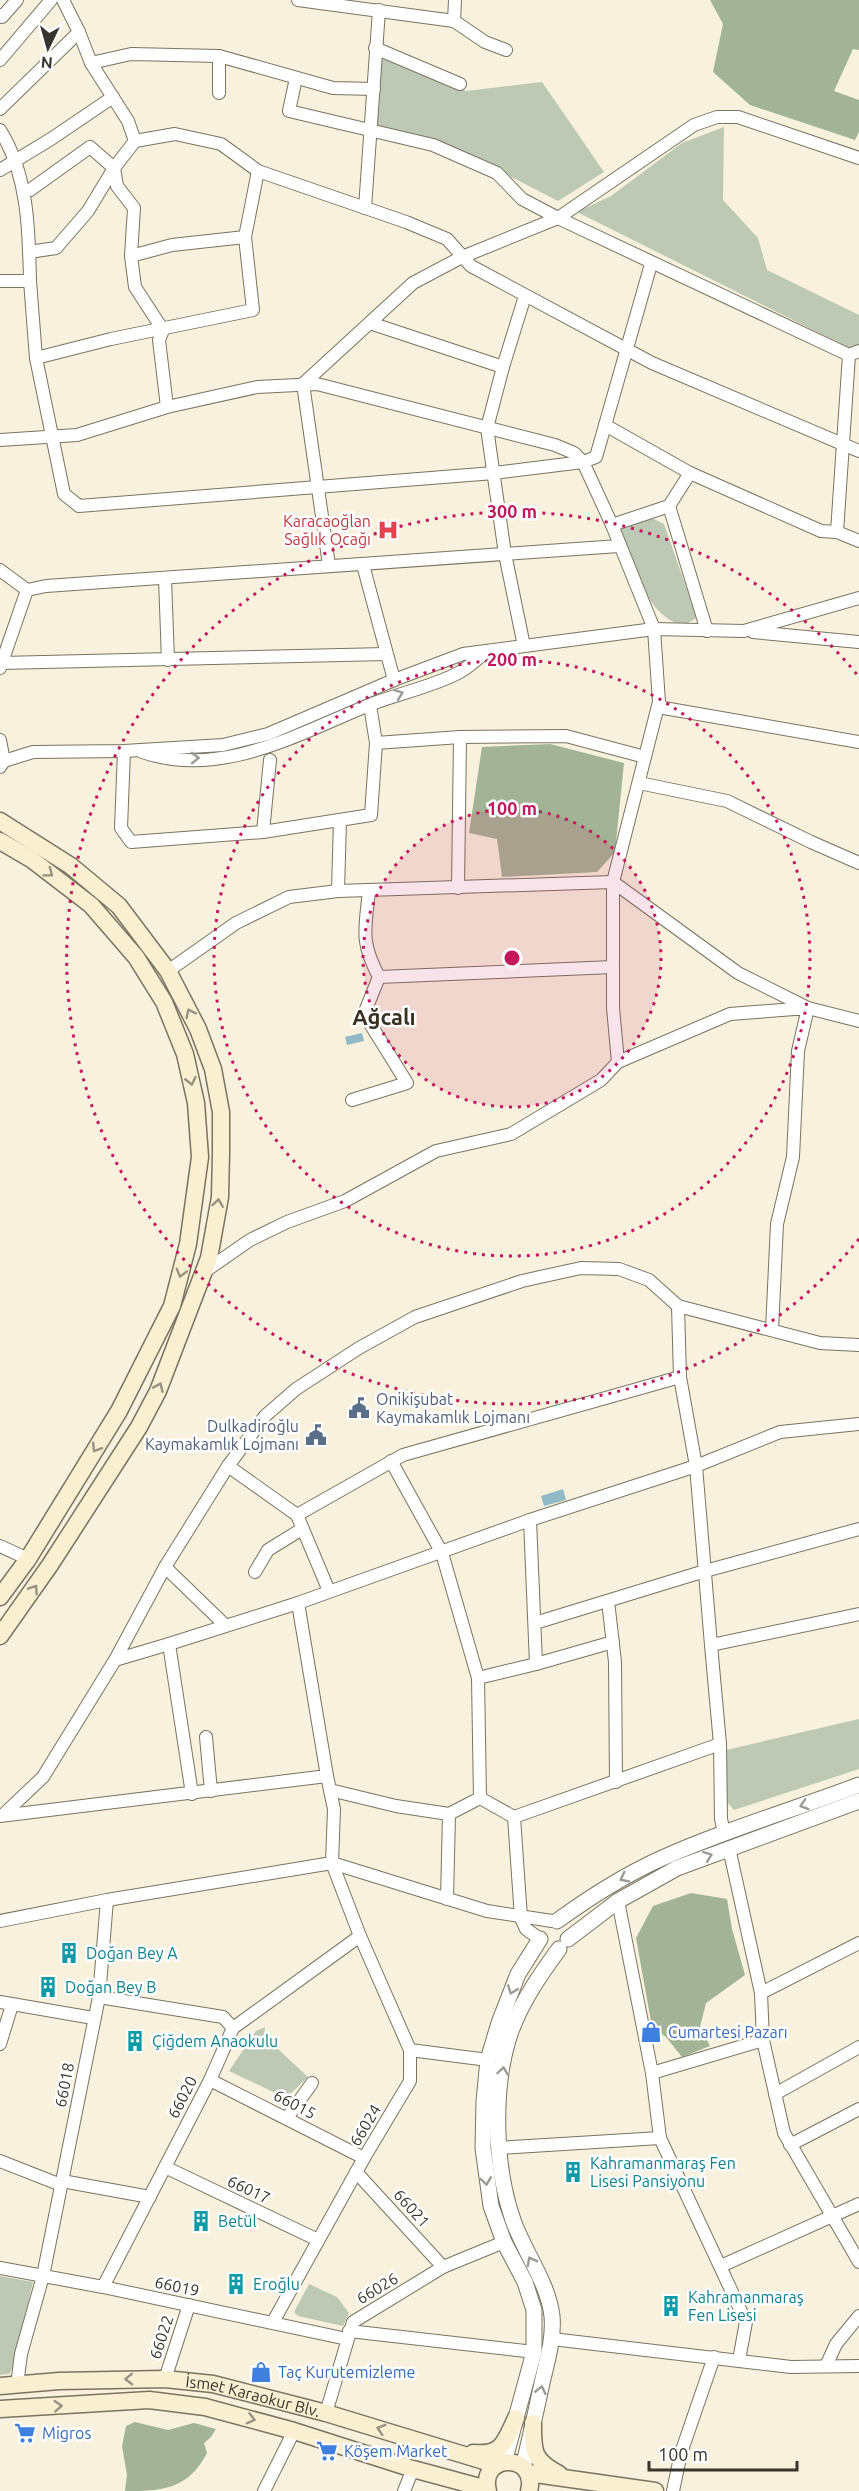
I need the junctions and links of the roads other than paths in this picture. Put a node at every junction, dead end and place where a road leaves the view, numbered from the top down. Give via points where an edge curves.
1 (17, 0) edge
2 (51, 0) edge
3 (63, 0) edge
4 (298, 0) edge
5 (455, 0) edge
6 (379, 10) junction
7 (0, 15) edge
8 (454, 21) junction
9 (80, 32) junction
10 (375, 48) junction
11 (506, 51) dead end
12 (219, 56) junction
13 (0, 60) edge
14 (91, 63) junction
15 (296, 78) junction
16 (460, 84) dead end
17 (374, 90) junction
18 (219, 93) dead end
19 (113, 97) junction
20 (0, 109) edge
21 (0, 130) edge
22 (370, 130) junction
23 (135, 141) junction
24 (859, 158) edge
25 (14, 160) junction
26 (114, 168) junction
27 (0, 170) edge
28 (258, 171) junction
29 (23, 190) junction
30 (365, 208) junction
31 (558, 218) junction
32 (244, 237) junction
33 (29, 252) junction
34 (131, 256) junction
35 (462, 258) junction
36 (651, 264) junction
37 (0, 281) edge
38 (30, 281) junction
39 (525, 296) junction
40 (370, 323) junction
41 (163, 330) junction
42 (626, 349) junction
43 (854, 353) edge
44 (36, 358) junction
45 (503, 367) junction
46 (303, 384) junction
47 (167, 407) junction
48 (605, 425) junction
49 (488, 428) junction
50 (52, 438) junction
51 (0, 440) edge
52 (842, 446) junction
53 (859, 451) edge
54 (583, 462) junction
55 (494, 473) junction
56 (690, 473) junction
57 (317, 488) junction
58 (669, 506) junction
59 (612, 525) junction
60 (837, 532) junction
61 (859, 541) edge
62 (619, 546) junction
63 (505, 554) junction
64 (329, 565) junction
65 (363, 565) junction
66 (0, 570) edge
67 (165, 579) junction
68 (27, 590) junction
69 (859, 598) edge
70 (654, 629) junction
71 (707, 631) junction
72 (744, 631) junction
73 (859, 642) edge
74 (524, 646) junction
75 (486, 653) junction
76 (386, 654) junction
77 (168, 660) junction
78 (1, 665) edge
79 (394, 680) junction
80 (370, 705) junction
81 (658, 707) junction
82 (460, 737) junction
83 (0, 740) edge
84 (859, 742) edge
85 (376, 743) junction
86 (138, 750) junction
87 (124, 751) junction
88 (645, 757) junction
89 (270, 760) dead end
90 (2, 764) edge
91 (639, 783) junction
92 (340, 820) junction
93 (0, 821) edge
94 (263, 832) junction
95 (0, 842) edge
96 (859, 863) edge
97 (613, 882) junction
98 (458, 888) junction
99 (338, 891) junction
100 (369, 891) junction
101 (614, 967) junction
102 (168, 971) junction
103 (379, 977) junction
104 (808, 1008) junction
105 (859, 1022) edge
106 (618, 1062) junction
107 (352, 1100) dead end
108 (204, 1272) junction
109 (678, 1305) junction
110 (772, 1330) junction
111 (859, 1345) edge
112 (680, 1377) junction
113 (859, 1424) edge
114 (391, 1461) junction
115 (228, 1466) junction
116 (696, 1466) junction
117 (297, 1515) junction
118 (530, 1520) junction
119 (302, 1529) junction
120 (859, 1529) edge
121 (0, 1546) edge
122 (442, 1553) junction
123 (28, 1559) junction
124 (165, 1567) junction
125 (705, 1571) junction
126 (255, 1572) dead end
127 (329, 1591) junction
128 (0, 1597) edge
129 (608, 1601) junction
130 (298, 1603) junction
131 (859, 1614) edge
132 (535, 1623) junction
133 (225, 1625) junction
134 (0, 1636) edge
135 (613, 1642) junction
136 (169, 1644) junction
137 (711, 1645) junction
138 (115, 1660) junction
139 (536, 1664) junction
140 (478, 1678) junction
141 (206, 1737) dead end
142 (720, 1744) junction
143 (327, 1776) junction
144 (616, 1782) junction
145 (859, 1785) edge
146 (330, 1790) junction
147 (211, 1791) junction
148 (192, 1794) junction
149 (480, 1798) junction
150 (859, 1801) edge
151 (449, 1814) junction
152 (2, 1815) edge
153 (514, 1816) junction
154 (727, 1841) junction
155 (332, 1863) junction
156 (447, 1899) junction
157 (107, 1900) junction
158 (618, 1901) junction
159 (521, 1918) junction
160 (0, 1921) edge
161 (554, 1921) junction
162 (360, 1936) junction
163 (540, 1939) junction
164 (859, 1943) edge
165 (564, 1944) junction
166 (761, 1993) junction
167 (99, 1997) junction
168 (6, 2003) edge
169 (93, 2018) junction
170 (233, 2028) junction
171 (763, 2040) junction
172 (0, 2044) edge
173 (859, 2047) edge
174 (410, 2050) junction
175 (488, 2060) junction
176 (652, 2073) junction
177 (210, 2080) junction
178 (312, 2082) dead end
179 (775, 2094) junction
180 (859, 2109) edge
181 (287, 2118) junction
182 (660, 2138) junction
183 (790, 2145) junction
184 (498, 2148) junction
185 (364, 2158) junction
186 (0, 2160) edge
187 (165, 2168) junction
188 (357, 2172) junction
189 (61, 2183) junction
190 (150, 2197) junction
191 (859, 2204) edge
192 (832, 2218) junction
193 (318, 2240) junction
194 (504, 2242) junction
195 (859, 2262) edge
196 (721, 2266) junction
197 (443, 2267) junction
198 (0, 2268) edge
199 (43, 2276) junction
200 (103, 2287) junction
201 (189, 2306) junction
202 (859, 2316) edge
203 (273, 2322) junction
204 (348, 2335) junction
205 (552, 2339) junction
206 (534, 2352) junction
207 (714, 2357) junction
208 (739, 2360) junction
209 (826, 2366) junction
210 (859, 2366) edge
211 (165, 2379) junction
212 (17, 2385) junction
213 (0, 2386) edge
214 (0, 2409) edge
215 (326, 2413) junction
216 (516, 2418) junction
217 (533, 2423) junction
218 (294, 2431) junction
219 (451, 2451) junction
220 (500, 2463) junction
221 (413, 2469) junction
222 (526, 2470) junction
223 (442, 2477) junction
224 (571, 2479) junction
225 (487, 2490) edge
226 (264, 2491) edge
227 (404, 2491) edge
228 (463, 2491) edge
229 (529, 2491) edge
230 (656, 2491) edge
231 (673, 2491) edge

1 - 7 street
2 - 13 street
3 - 9 street
4 - 6 street
5 - 8 street
6 - 8 street
6 - 10 street
8 - 11 street
9 - 14 street
9 - 20 street
10 - 16 street
10 - 17 street
12 - 14 street via 131,54
12 - 15 street
12 - 18 street
14 - 19 street
15 - 17 street via 333,88
15 - 22 street via 289,111
17 - 22 street
19 - 23 street
19 - 25 street
21 - 25 street
22 - 30 street
22 - 31 street via 433,145 497,172 522,199
23 - 26 street
23 - 28 street via 175,134 221,144
24 - 31 street via 738,117 717,117 694,125
25 - 27 street
25 - 29 street
26 - 29 street via 90,147 30,190
26 - 33 street via 88,211 56,248
26 - 34 street via 117,186 134,208
28 - 30 street
28 - 32 street
29 - 33 street
30 - 35 street via 447,239
31 - 35 street
31 - 36 street
32 - 34 street via 172,245
32 - 41 street via 253,310
33 - 38 street
34 - 41 street via 135,287
35 - 39 street
35 - 40 street via 413,284
36 - 42 street
36 - 43 street
37 - 38 street
38 - 44 street
39 - 42 street
39 - 45 street
40 - 45 street
40 - 46 street
41 - 44 street
41 - 47 street via 159,340
42 - 48 street
42 - 52 street
43 - 52 street
44 - 50 street
45 - 49 street
46 - 47 street via 257,387
46 - 49 street via 317,384
46 - 57 street
47 - 50 street via 77,435
48 - 54 street via 596,457
48 - 56 street
49 - 54 street via 555,445
49 - 55 street
50 - 51 street
50 - 57 street via 64,494 79,506
52 - 53 street
52 - 60 street
54 - 55 street
54 - 59 street
55 - 57 street
55 - 63 street
56 - 58 street
56 - 60 street via 821,531
57 - 64 street
58 - 59 street
58 - 71 street
59 - 62 street
60 - 61 street
62 - 63 street
62 - 70 street
63 - 65 street
63 - 74 street
64 - 65 street
64 - 67 street
65 - 76 street
66 - 68 street
67 - 68 street
67 - 77 street
68 - 78 street
69 - 72 street
70 - 71 street
70 - 74 street
70 - 81 street
71 - 72 street
72 - 73 street
74 - 75 street
75 - 79 street via 463,654
80 -> 75 street via 460,672
76 - 77 street
76 - 79 street
77 - 78 street
79 - 86 street via 268,734 223,745
80 - 85 street
86 -> 80 street via 163,759 221,758 255,752
81 - 84 street
81 - 88 street
82 - 85 street
82 - 88 street via 566,736
82 - 98 street
83 - 90 street
85 - 92 street via 371,815
86 - 87 street
87 - 90 street via 33,752
87 - 94 street via 121,828 131,842
88 - 91 street
89 - 94 street
91 - 96 street via 727,801
91 - 97 street
92 - 94 street
92 - 99 street
93 - 102 main road via 71,866 119,906
95 -> 123 main road via 91,905 136,957 164,1002 185,1054 196,1103 200,1157 189,1244 172,1306 119,1411
97 - 98 street
97 - 101 street
97 - 104 street via 738,973
98 - 100 street
99 - 100 street
99 - 102 street via 289,897 236,923
100 - 103 street via 364,940
101 - 103 street
101 - 106 street
108 -> 102 main road via 220,1197 221,1112 213,1069 198,1029
103 - 107 street via 364,1014 407,1083
104 - 105 street
104 - 106 street via 730,1014
104 - 110 street via 798,1051 794,1157 777,1224
106 - 108 street via 601,1080 511,1134 436,1151 345,1201 250,1240
134 -> 108 main road via 139,1427 158,1391
109 - 110 street
109 - 112 street
109 - 115 street via 649,1280 619,1269 580,1268 522,1281 415,1317 296,1389 265,1416
110 - 111 street via 820,1343
112 - 114 street
112 - 116 street
113 - 116 street via 780,1432
114 - 117 street
114 - 122 street
115 - 117 street
115 - 124 street
116 - 118 street
116 - 125 street
117 - 119 street
118 - 122 street
118 - 132 street
119 - 126 street via 268,1550
119 - 127 street
120 - 125 street
121 - 123 street
122 - 127 street
122 - 140 street
123 - 128 main road
124 - 133 street
124 - 138 street
125 - 129 street
125 - 137 street
127 - 130 street
129 - 132 street
129 - 135 street
130 - 133 street
130 - 143 street
131 - 137 street
132 - 139 street
133 - 136 street
135 - 139 street
135 - 144 street
136 - 138 street
136 - 148 street
137 - 142 street
138 - 152 street via 43,1778
139 - 140 street
140 - 149 street
141 - 147 street
142 - 144 street
142 - 154 street via 721,1819
143 - 146 street
143 - 147 street
144 - 153 street
145 -> 154 street
146 - 151 street
146 - 155 street via 334,1809
147 - 148 street
148 - 152 street
149 - 151 street
149 - 153 street
150 - 154 street
151 - 156 street
153 - 159 street
158 -> 154 street
154 -> 161 street via 659,1859 605,1887
154 - 166 street
155 - 156 street
155 - 157 street
155 - 162 street, 66024
156 - 159 street
157 - 160 street
157 - 167 street, 66018
158 - 165 street
158 - 176 street
159 - 161 street
159 - 163 street via 526,1929
161 - 163 street via 541,1929
161 - 165 street via 565,1926
162 - 170 street
162 - 174 street, 66024
163 - 165 street via 549,1949
163 -> 175 street via 518,1974
164 - 166 street
184 -> 165 street via 498,2109 511,2033 533,1985
166 - 171 street
167 - 169 street, 66018
167 - 170 street via 222,2017
168 - 169 street
168 - 172 street
169 - 189 street, 66018
170 - 177 street, 66020
171 - 176 street
171 - 179 street
173 - 179 street
174 - 175 street
174 - 185 street, 66024 via 410,2081
175 -> 194 street via 484,2101 486,2181
176 - 182 street
177 - 181 street, 66015
177 - 187 street, 66020
178 - 181 street
179 - 183 street
180 - 183 street
181 - 185 street, 66015
182 - 184 street
182 - 196 street
183 - 192 street
205 -> 184 street via 547,2297 512,2218
185 - 188 street, 66024
186 - 189 street
187 - 190 street, 66020
187 - 193 street, 66017
188 - 193 street, 66024
188 - 197 street, 66021
189 - 190 street
189 - 199 street, 66018
190 - 200 street, 66020
191 - 192 street
192 - 195 street
192 - 196 street
193 - 203 street, 66024
194 - 197 street, 66026
194 - 206 street via 525,2282 534,2310
196 - 208 street via 746,2322
197 - 204 street, 66026 via 353,2322
198 - 199 street, 66019
199 - 200 street, 66019
199 - 212 street, 66018 via 21,2354
200 - 201 street, 66019
201 - 203 street, 66019
201 - 211 street, 66022
202 - 209 street via 836,2344
203 - 204 street, 66019
204 - 206 street, 66019
204 - 215 street
205 - 207 street
217 -> 205 street
206 - 216 street
207 - 208 street
207 - 231 street via 681,2452
208 - 209 street via 791,2367
209 - 210 street
211 -> 212 main road, İsmet Karaokur Blv. via 59,2380
211 - 215 main road, İsmet Karaokur Blv. via 213,2384
212 - 213 main road, İsmet Karaokur Blv.
214 -> 218 main road, İsmet Karaokur Blv. via 149,2400 205,2407
219 -> 215 main road, İsmet Karaokur Blv.
216 - 219 main road via 503,2446 493,2452
216 - 220 street
217 - 222 street
217 - 224 main road via 537,2458 543,2466
218 - 221 main road, İsmet Karaokur Blv.
218 - 226 street
219 - 220 main road, İsmet Karaokur Blv.
220 - 222 main road, İsmet Karaokur Blv. via 511,2462
220 - 225 main road via 488,2475
221 - 223 main road, İsmet Karaokur Blv.
221 - 227 street
222 - 224 main road, İsmet Karaokur Blv.
222 - 229 main road
223 - 225 main road, İsmet Karaokur Blv.
223 - 228 main road
224 - 230 main road, İsmet Karaokur Blv.

